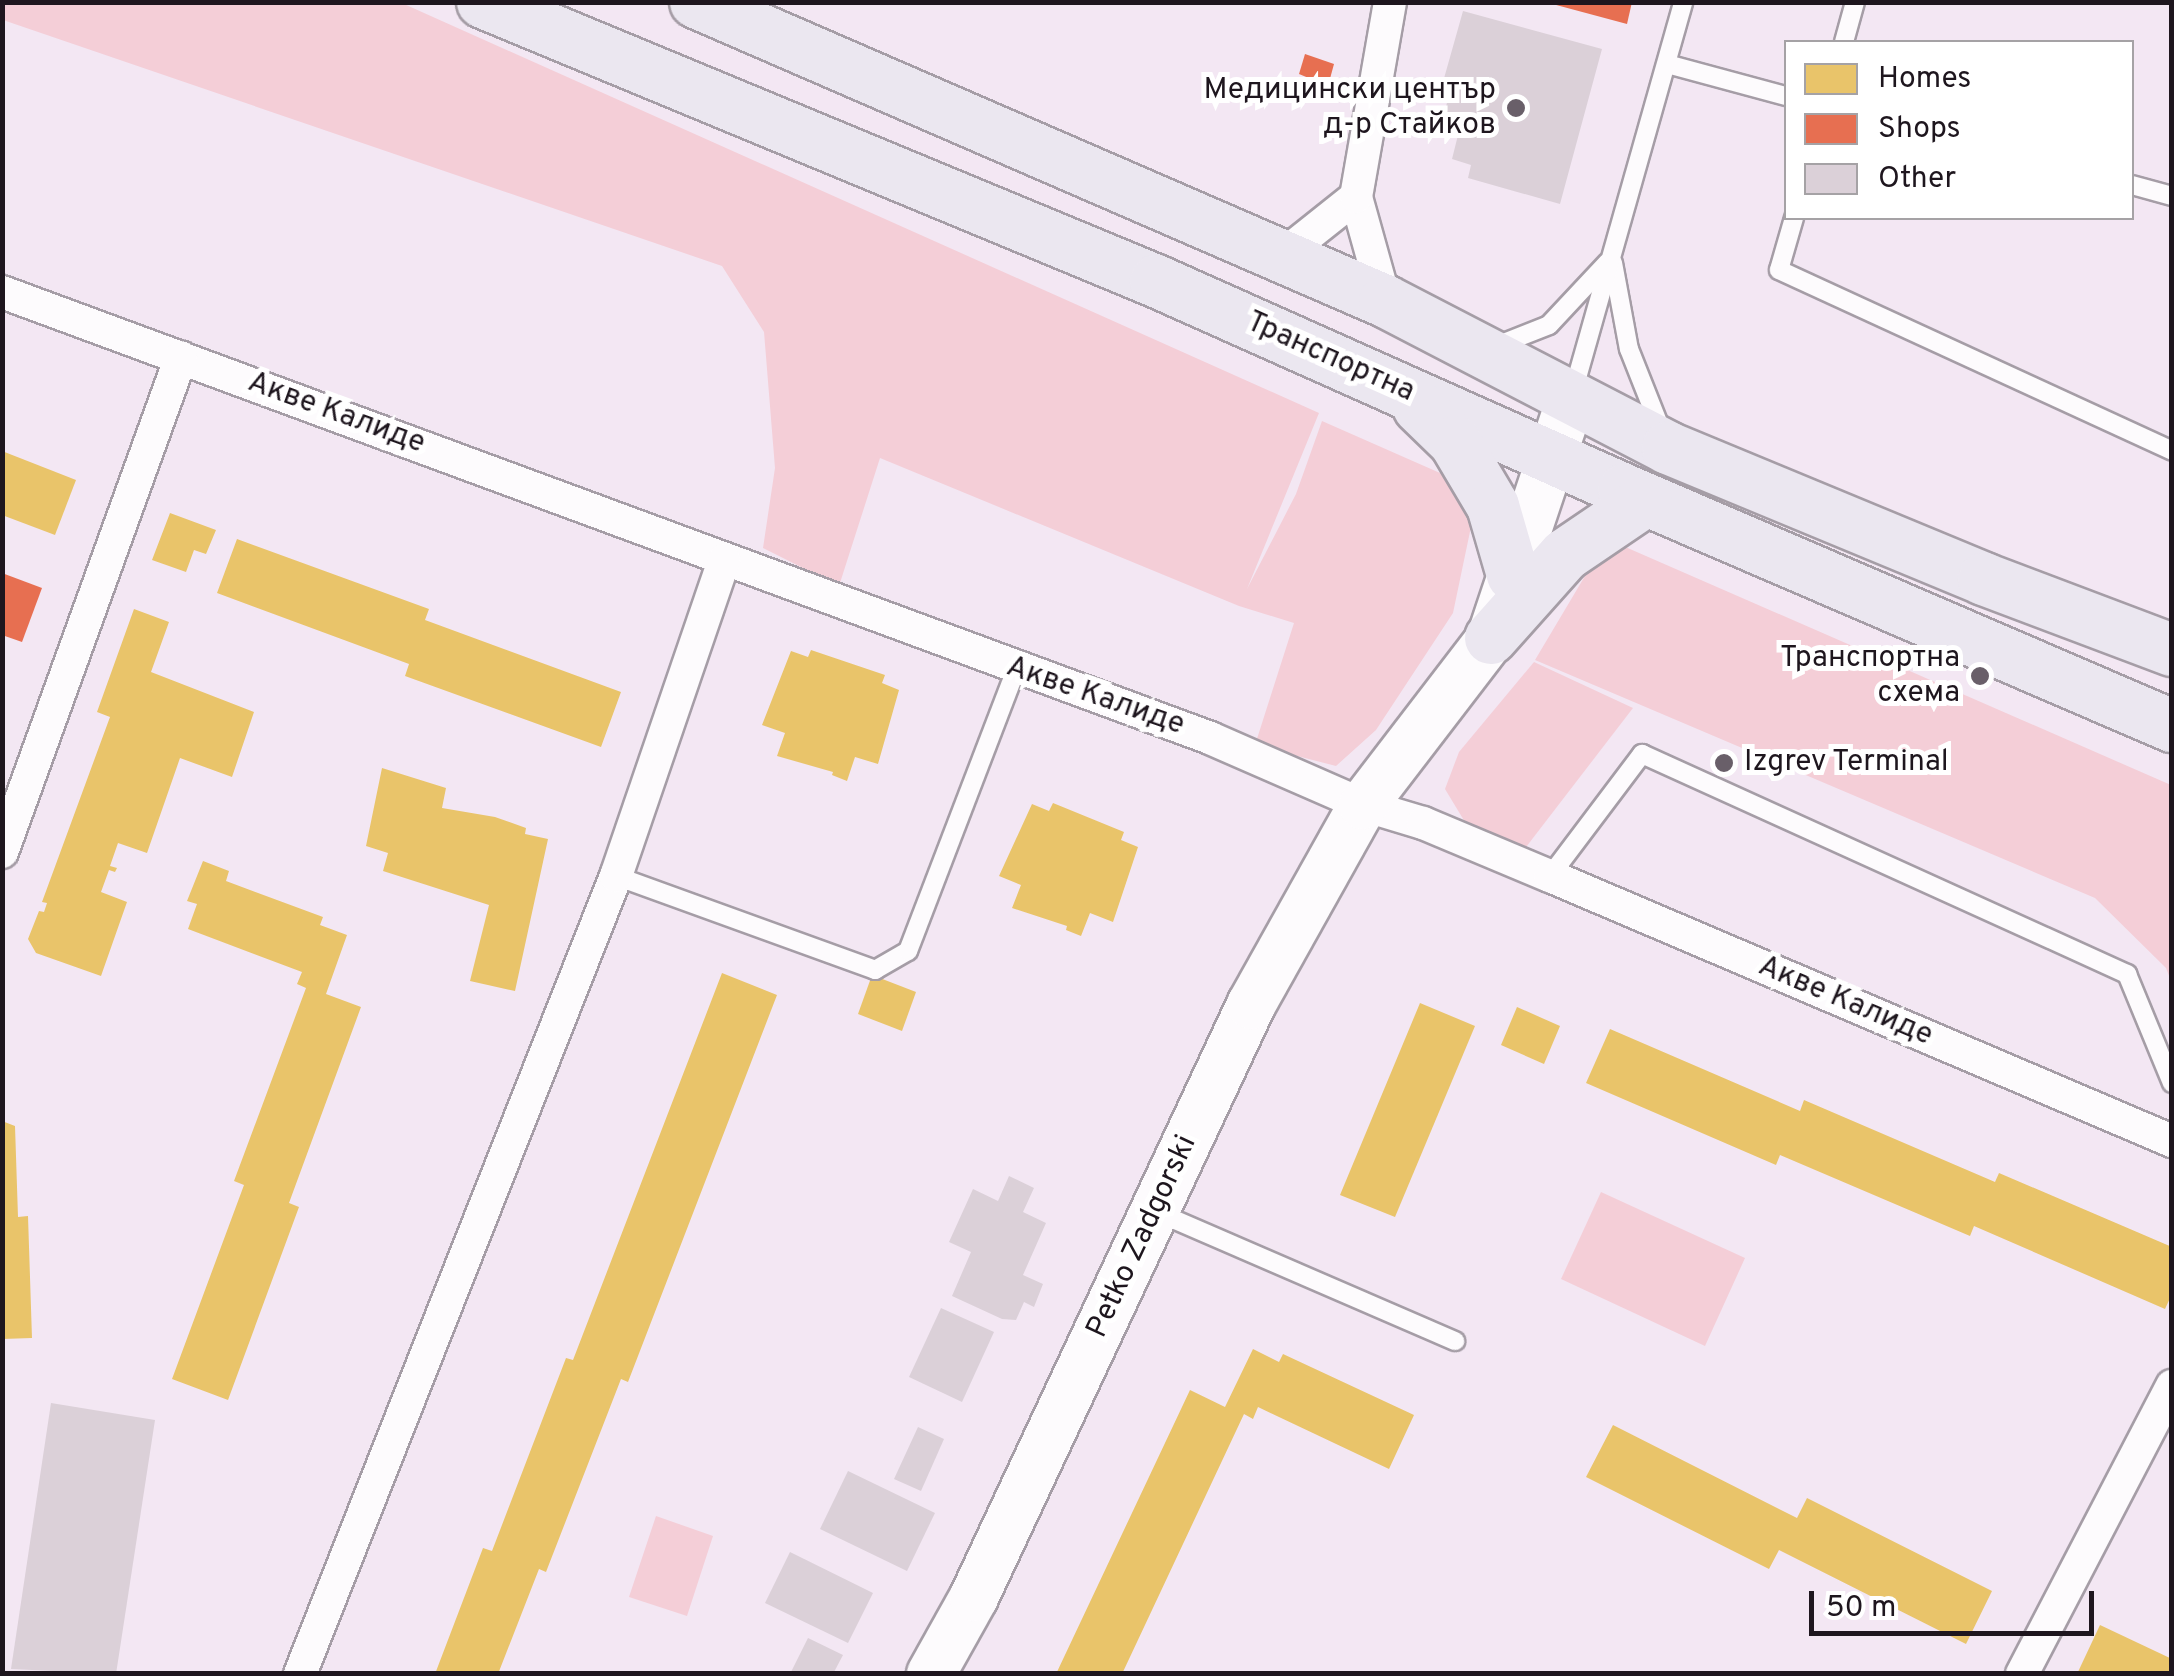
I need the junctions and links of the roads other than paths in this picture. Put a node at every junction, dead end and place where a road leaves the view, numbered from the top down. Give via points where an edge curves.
1 (483, 2) edge
2 (696, 2) edge
3 (1390, 2) edge
4 (1683, 2) edge
5 (1855, 2) edge
6 (1845, 40) edge
7 (1667, 64) junction
8 (1784, 95) edge
9 (2134, 186) edge
10 (1356, 196) junction
11 (2172, 196) edge
12 (1793, 220) edge
13 (1283, 254) junction
14 (1612, 258) junction
15 (2, 292) edge
16 (1385, 301) junction
17 (1480, 352) junction
18 (181, 356) junction
19 (1404, 392) junction
20 (1571, 399) junction
21 (1668, 448) junction
22 (2172, 451) edge
23 (1550, 457) junction
24 (1646, 500) junction
25 (724, 560) junction
26 (1513, 574) junction
27 (1491, 638) junction
28 (2172, 650) edge
29 (1016, 670) junction
30 (2172, 726) edge
31 (1363, 805) junction
32 (2, 852) edge
33 (616, 876) junction
34 (1550, 876) junction
35 (2172, 1083) edge
36 (2172, 1141) edge
37 (1155, 1211) junction
38 (1455, 1341) dead end
39 (2172, 1386) edge
40 (300, 1674) edge
41 (931, 1674) edge
42 (2022, 1674) edge

1 - 19 main road, Транспортна via 1120,266
2 - 13 main road
3 - 10 street
4 - 7 lane
5 - 6 lane
7 - 8 lane
7 - 14 lane
9 - 11 lane
10 - 13 street
10 - 16 street
12 - 22 lane via 1778,270
13 - 16 main road
14 - 17 lane via 1549,325
14 - 20 lane
14 - 21 lane via 1629,349
15 - 18 street, Акве Калиде
16 - 17 main road
17 - 20 main road
18 - 25 street, Акве Калиде
18 - 32 street
19 - 23 main road, Транспортна
19 - 26 main road via 1454,442 1493,506
20 - 21 main road
20 - 23 street, Petko Zadgorski
21 - 28 main road
23 - 24 main road, Транспортна
23 - 26 street, Petko Zadgorski
24 - 27 main road via 1565,555
24 - 30 main road, Транспортна
25 - 29 street, Акве Калиде
25 - 33 street
26 - 27 street, Petko Zadgorski
27 - 31 street, Petko Zadgorski
29 - 31 street, Акве Калиде via 1210,738
29 - 33 lane via 908,951 875,970
31 - 34 street, Акве Калиде via 1423,822
31 - 37 street, Petko Zadgorski via 1251,1005
33 - 40 street
34 - 35 lane via 1642,754 2127,974
34 - 36 street, Акве Калиде
37 - 38 lane
37 - 41 street, Petko Zadgorski via 974,1597
39 - 42 street

